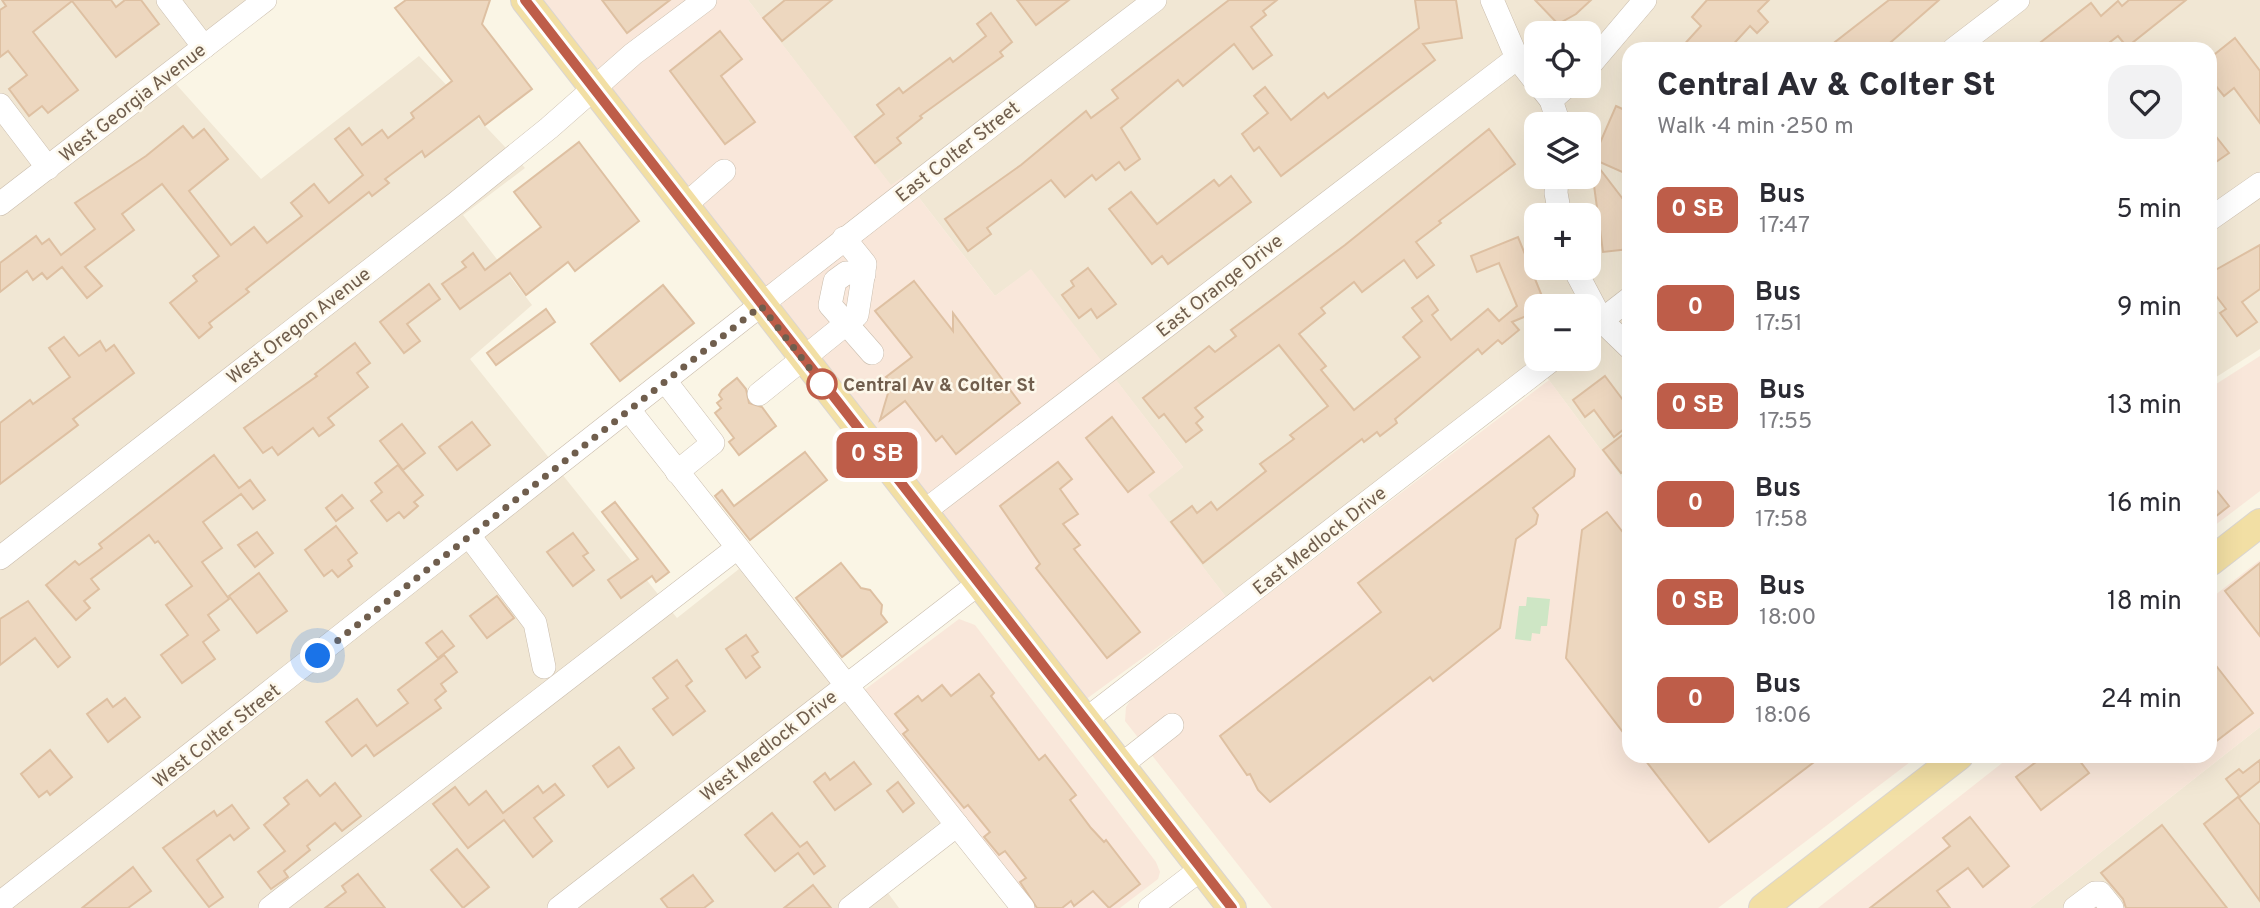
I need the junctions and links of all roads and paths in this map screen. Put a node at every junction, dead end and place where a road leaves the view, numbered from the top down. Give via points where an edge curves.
1 (168, 0) edge
2 (265, 0) edge
3 (525, 0) edge
4 (705, 0) edge
5 (1155, 0) edge
6 (1492, 0) edge
7 (1645, 0) edge
8 (2018, 0) edge
9 (1963, 42) edge
10 (204, 47) junction
11 (1601, 52) edge
12 (1517, 58) junction
13 (1524, 65) edge
14 (594, 89) junction
15 (0, 105) edge
16 (47, 167) junction
17 (724, 171) dead end
18 (2260, 184) edge
19 (0, 204) edge
20 (684, 206) junction
21 (2217, 214) edge
22 (844, 239) junction
23 (1622, 305) edge
24 (761, 306) junction
25 (1601, 321) edge
26 (847, 324) junction
27 (1601, 330) edge
28 (1622, 343) edge
29 (872, 353) dead end
30 (803, 360) junction
31 (1537, 371) edge
32 (666, 382) junction
33 (759, 394) dead end
34 (629, 410) junction
35 (677, 472) junction
36 (922, 513) junction
37 (2260, 523) edge
38 (470, 537) junction
39 (737, 548) junction
40 (2217, 557) edge
41 (0, 558) edge
42 (978, 584) junction
43 (544, 667) dead end
44 (845, 685) junction
45 (1084, 721) junction
46 (1172, 725) dead end
47 (1950, 763) edge
48 (1120, 766) junction
49 (957, 825) junction
50 (1201, 869) junction
51 (0, 903) edge
52 (270, 908) edge
53 (559, 908) edge
54 (850, 908) edge
55 (1023, 908) edge
56 (1150, 908) edge
57 (1232, 908) edge
58 (1763, 908) edge
59 (2075, 908) edge
60 (2112, 908) edge

1 - 10 street
2 - 10 street, West Georgia Avenue
3 - 14 main road
4 - 14 street, West Oregon Avenue
5 - 22 street, East Colter Street
6 - 12 street
7 - 11 street
8 - 9 street
10 - 16 street, West Georgia Avenue
12 - 13 street
12 - 36 street, East Orange Drive
14 - 20 main road
14 - 41 street, West Oregon Avenue via 455,204
15 - 16 street
16 - 19 street, West Georgia Avenue
17 - 20 street
18 - 21 street
20 - 24 main road
22 - 24 street, East Colter Street
22 - 26 street via 865,264 857,315
23 - 25 street
24 - 30 main road
24 - 32 street, West Colter Street
26 - 29 street
26 - 30 street
27 - 28 street
30 - 33 street
30 - 36 main road
31 - 45 street, East Medlock Drive
32 - 34 street, West Colter Street
32 - 35 street via 713,443
34 - 35 street
34 - 38 street, West Colter Street
35 - 39 street
36 - 42 main road
37 - 40 main road
38 - 43 street via 535,623
38 - 51 street, West Colter Street
39 - 44 street
39 - 52 street
42 - 44 street, West Medlock Drive
42 - 45 main road
44 - 49 street
44 - 53 street, West Medlock Drive
45 - 48 main road
46 - 48 street
47 - 58 main road
48 - 50 main road
49 - 54 street
49 - 55 street
50 - 56 street
50 - 57 main road
59 - 60 street via 2100,893

